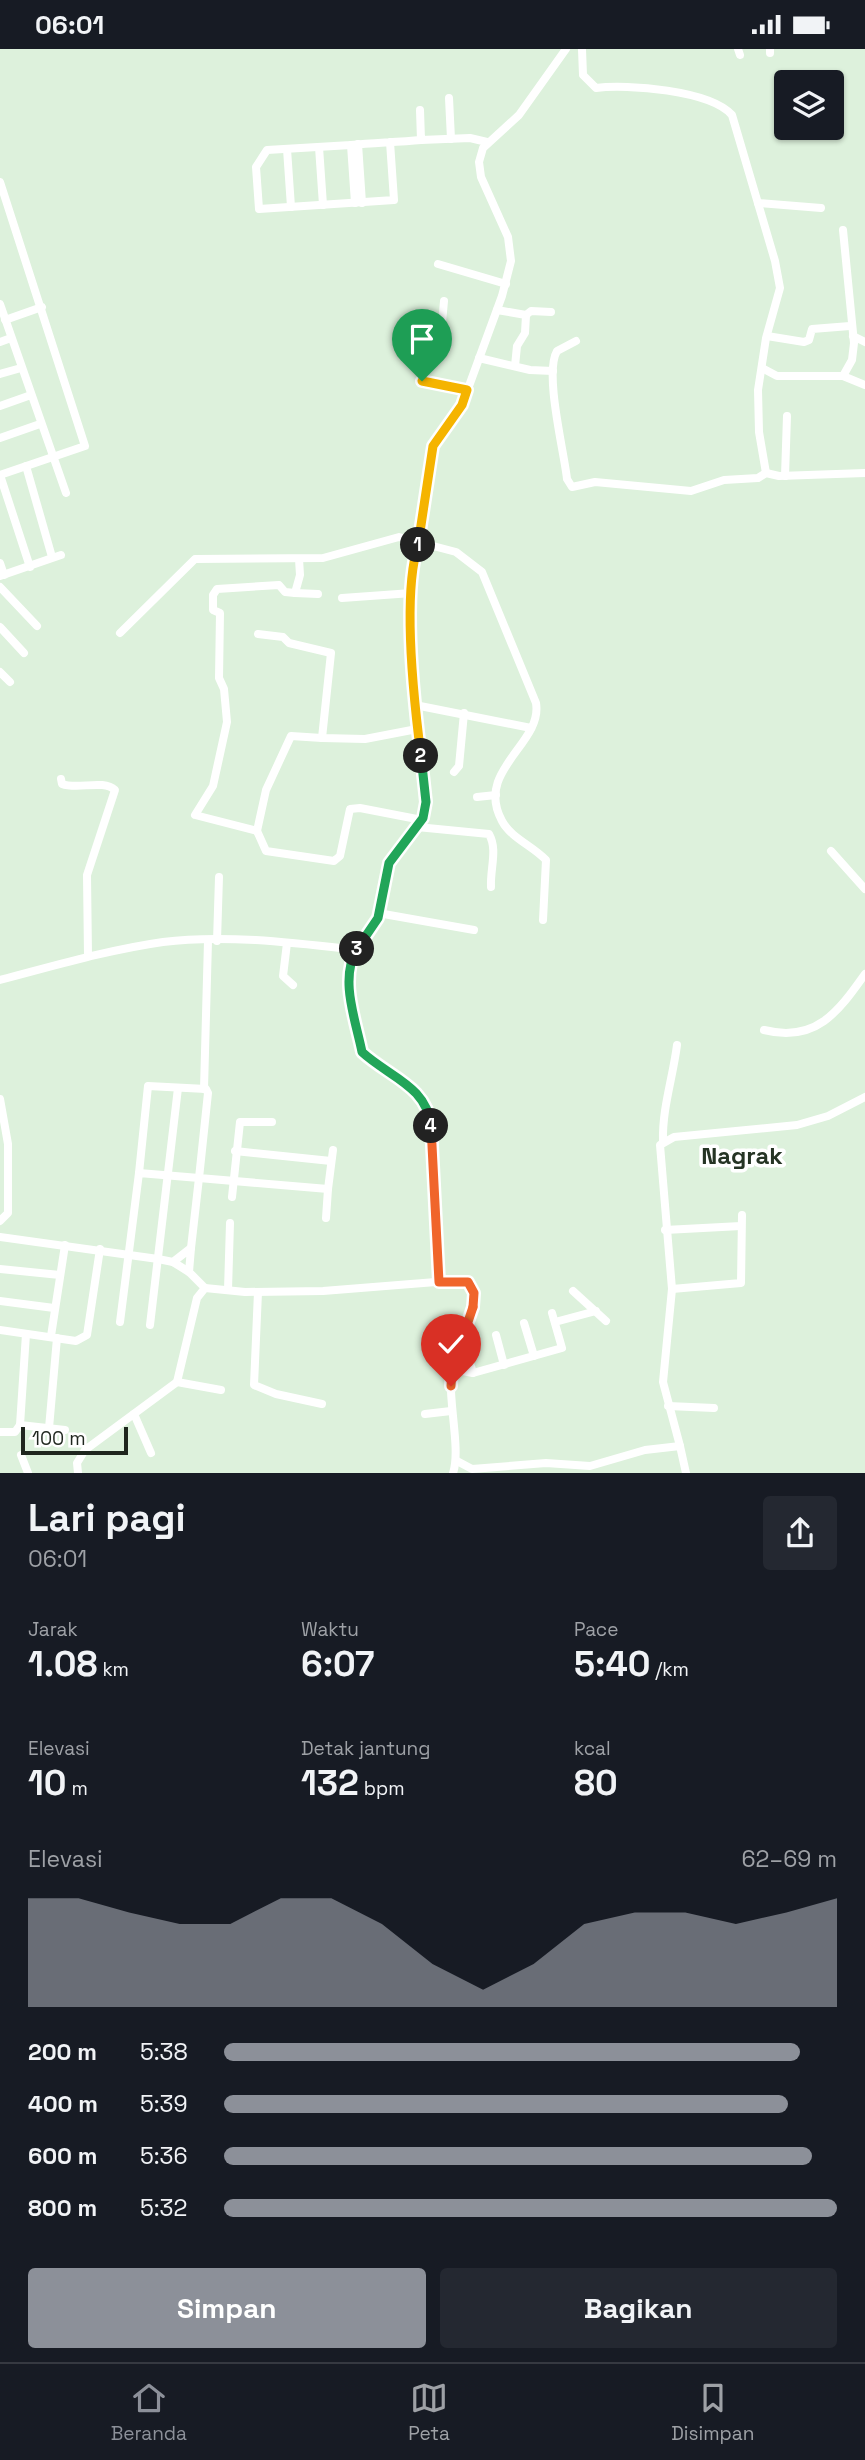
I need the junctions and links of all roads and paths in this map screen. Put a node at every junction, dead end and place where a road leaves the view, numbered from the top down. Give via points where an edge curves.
1 (566, 49) edge
2 (582, 49) edge
3 (449, 98) dead end
4 (420, 110) dead end
5 (451, 138) junction
6 (421, 140) junction
7 (390, 142) junction
8 (488, 142) junction
9 (355, 145) junction
10 (319, 147) junction
11 (287, 149) junction
12 (0, 182) edge
13 (358, 203) junction
14 (758, 203) junction
15 (323, 205) junction
16 (291, 207) junction
17 (821, 208) dead end
18 (843, 230) dead end
19 (438, 264) dead end
20 (506, 285) junction
21 (444, 301) dead end
22 (0, 307) edge
23 (42, 307) junction
24 (497, 310) junction
25 (551, 312) dead end
26 (526, 315) junction
27 (5, 320) junction
28 (850, 326) junction
29 (766, 336) junction
30 (853, 336) junction
31 (12, 338) junction
32 (576, 341) dead end
33 (0, 342) edge
34 (865, 342) edge
35 (479, 358) junction
36 (515, 366) junction
37 (22, 367) junction
38 (762, 368) junction
39 (553, 371) junction
40 (0, 375) edge
41 (843, 376) junction
42 (865, 385) edge
43 (467, 390) junction
44 (31, 395) junction
45 (0, 406) edge
46 (787, 416) dead end
47 (40, 424) junction
48 (0, 438) edge
49 (52, 458) junction
50 (26, 466) junction
51 (766, 473) junction
52 (865, 473) edge
53 (0, 475) edge
54 (785, 476) junction
55 (66, 493) dead end
56 (419, 543) junction
57 (299, 559) junction
58 (0, 562) edge
59 (30, 567) junction
60 (2, 575) edge
61 (0, 587) edge
62 (295, 593) junction
63 (412, 593) junction
64 (318, 594) dead end
65 (342, 598) dead end
66 (37, 626) dead end
67 (0, 627) edge
68 (120, 633) dead end
69 (258, 634) dead end
70 (24, 653) dead end
71 (0, 672) edge
72 (10, 682) dead end
73 (415, 705) junction
74 (464, 713) junction
75 (531, 728) junction
76 (417, 729) junction
77 (321, 738) junction
78 (454, 772) dead end
79 (61, 779) dead end
80 (496, 795) junction
81 (477, 797) dead end
82 (419, 823) junction
83 (257, 831) junction
84 (831, 851) dead end
85 (219, 877) dead end
86 (491, 887) dead end
87 (865, 889) edge
88 (379, 913) junction
89 (543, 920) dead end
90 (474, 930) dead end
91 (213, 941) junction
92 (287, 943) junction
93 (356, 950) junction
94 (88, 956) junction
95 (865, 974) edge
96 (0, 980) edge
97 (293, 985) dead end
98 (764, 1030) dead end
99 (677, 1045) dead end
100 (178, 1088) junction
101 (204, 1089) junction
102 (865, 1097) edge
103 (0, 1099) edge
104 (272, 1122) dead end
105 (663, 1141) junction
106 (4, 1144) edge
107 (332, 1150) dead end
108 (234, 1151) junction
109 (331, 1161) junction
110 (139, 1173) junction
111 (169, 1177) junction
112 (199, 1178) junction
113 (233, 1181) junction
114 (328, 1189) junction
115 (232, 1197) dead end
116 (742, 1215) dead end
117 (326, 1218) dead end
118 (0, 1221) edge
119 (230, 1223) dead end
120 (741, 1226) junction
121 (666, 1230) junction
122 (0, 1237) edge
123 (65, 1245) junction
124 (191, 1248) junction
125 (100, 1249) junction
126 (129, 1255) junction
127 (158, 1259) junction
128 (173, 1262) junction
129 (0, 1269) edge
130 (189, 1272) junction
131 (60, 1275) junction
132 (439, 1282) junction
133 (205, 1288) junction
134 (672, 1289) junction
135 (228, 1290) junction
136 (573, 1291) dead end
137 (258, 1292) junction
138 (0, 1301) edge
139 (54, 1308) junction
140 (596, 1311) junction
141 (606, 1321) dead end
142 (120, 1322) dead end
143 (524, 1323) dead end
144 (150, 1325) dead end
145 (0, 1330) edge
146 (26, 1334) junction
147 (496, 1335) dead end
148 (54, 1337) junction
149 (467, 1353) dead end
150 (534, 1356) junction
151 (504, 1365) junction
152 (452, 1369) junction
153 (473, 1373) junction
154 (177, 1383) junction
155 (221, 1390) dead end
156 (322, 1405) dead end
157 (668, 1406) junction
158 (714, 1408) dead end
159 (451, 1411) junction
160 (134, 1414) junction
161 (425, 1414) dead end
162 (20, 1425) junction
163 (49, 1428) junction
164 (65, 1430) dead end
165 (0, 1432) edge
166 (680, 1446) junction
167 (151, 1453) dead end
168 (21, 1455) dead end
169 (457, 1461) junction
170 (77, 1468) edge
171 (528, 1469) edge
172 (603, 1469) edge
173 (28, 1473) edge
174 (72, 1473) edge
175 (453, 1473) edge
176 (686, 1473) edge

1 - 8 street via 519,115
2 - 14 street via 583,75 596,88 665,90 728,110
3 - 5 street
4 - 6 street
5 - 6 street
5 - 8 street
6 - 7 street
7 - 9 street
7 - 13 street via 394,200
8 - 20 street via 479,169 510,245 512,261
9 - 10 street
9 - 13 street
10 - 11 street
10 - 15 street
11 - 16 street
11 - 16 street via 267,151 256,167 259,209
12 - 23 street
13 - 15 street
14 - 17 street
14 - 29 street via 780,288
15 - 16 street
18 - 28 street
19 - 20 street
20 - 24 street
21 - 43 street via 442,323 421,380
22 - 27 street
23 - 27 street
23 - 49 street via 85,446
24 - 26 street
24 - 35 street
25 - 26 street
26 - 36 street
27 - 31 street
28 - 29 street via 812,329 804,342
28 - 30 street
29 - 38 street
30 - 34 street
30 - 41 street via 852,360
31 - 33 street
31 - 37 street
32 - 39 street via 557,351
35 - 36 street
35 - 43 street
36 - 39 street
37 - 40 street
37 - 44 street
38 - 41 street via 777,376
38 - 51 street via 758,420
39 - 51 street via 566,479 572,487 595,482 691,491
41 - 42 street
43 - 56 street via 462,405 433,446
44 - 45 street
44 - 47 street
46 - 54 street
47 - 48 street
47 - 49 street
49 - 50 street
49 - 55 street
50 - 53 street
50 - 59 street via 56,556
51 - 54 street
52 - 54 street
53 - 59 street
56 - 57 street via 399,537 332,557
56 - 63 street
56 - 75 street via 456,552 482,572 536,703
57 - 62 street
57 - 68 street via 195,559
58 - 60 street
59 - 60 street
61 - 66 street
62 - 64 street
62 - 83 street via 285,592 279,585 217,589 213,596 213,610 220,613 219,678 227,722 213,786 195,815
63 - 65 street
63 - 73 street
67 - 70 street
69 - 77 street via 284,637 289,643 331,653
71 - 72 street
73 - 74 street
73 - 76 street
74 - 75 street
74 - 78 street via 459,766
75 - 80 street via 502,771
76 - 77 street via 365,739
76 - 82 street via 426,802
77 - 83 street via 291,736 266,790
79 - 94 street via 68,786 106,785 115,790 86,875
80 - 81 street
80 - 89 street via 508,829 546,860
82 - 83 street via 350,809 340,856 334,861 266,851
82 - 86 street via 489,834 494,857 489,864
82 - 88 street via 389,863
84 - 87 street
85 - 91 street
88 - 90 street
88 - 93 street
91 - 92 street
91 - 94 street via 163,942
91 - 101 street
92 - 93 street
92 - 97 street via 283,976
93 - 132 street via 349,981 362,1052 415,1089 430,1112
94 - 96 street
95 - 98 street via 831,1018 793,1033
99 - 105 street
100 - 101 street
100 - 110 street via 147,1087
100 - 111 street
101 - 112 street via 208,1093
102 - 105 street via 797,1125
103 - 106 street
104 - 108 street via 241,1121
105 - 121 street via 659,1157
106 - 118 street via 8,1216
107 - 109 street
108 - 109 street
108 - 113 street
109 - 114 street
110 - 111 street
110 - 126 street
111 - 112 street
111 - 127 street
112 - 113 street
112 - 124 street
113 - 114 street
113 - 115 street
114 - 117 street
116 - 120 street
119 - 135 street
120 - 121 street
120 - 134 street via 741,1283
121 - 134 street
122 - 123 street
123 - 125 street
123 - 131 street
124 - 128 street
124 - 130 street
125 - 126 street
125 - 148 street via 86,1335 76,1341
126 - 127 street
126 - 142 street
127 - 128 street
127 - 144 street
128 - 130 street
129 - 131 street
130 - 133 street
131 - 139 street
132 - 137 street
132 - 152 street via 466,1281 474,1293 471,1318
133 - 135 street
133 - 154 street via 197,1298
134 - 157 street via 663,1382
135 - 137 street
136 - 140 street
137 - 156 street via 254,1385
138 - 139 street
139 - 148 street
140 - 141 street
140 - 150 street via 554,1318 562,1348
143 - 150 street
145 - 146 street
146 - 148 street
146 - 162 street
147 - 151 street
148 - 163 street
149 - 153 street
150 - 151 street
151 - 153 street
152 - 153 street
152 - 159 street
154 - 155 street
154 - 160 street
157 - 158 street
157 - 166 street
159 - 161 street
159 - 169 street
160 - 167 street
160 - 170 street via 92,1445
162 - 163 street
162 - 165 street via 15,1432
163 - 164 street
166 - 172 street via 645,1450
166 - 176 street
168 - 173 street
169 - 171 street via 472,1469
169 - 175 street
170 - 174 street
171 - 172 street

